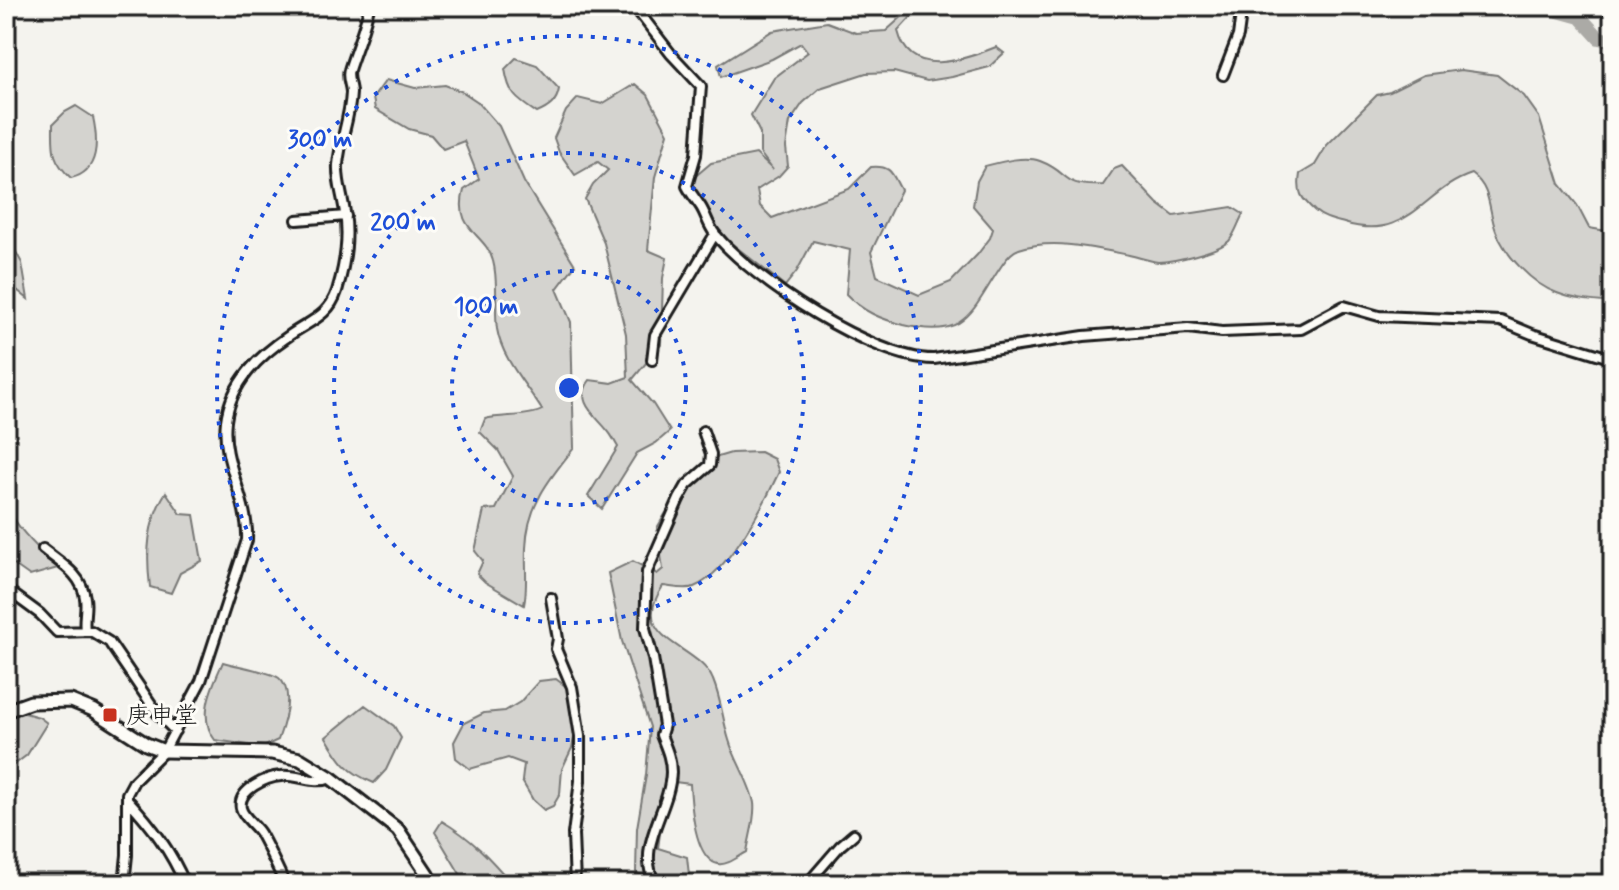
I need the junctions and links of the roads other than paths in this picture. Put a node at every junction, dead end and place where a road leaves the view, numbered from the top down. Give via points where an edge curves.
1 (369, 6) edge
2 (634, 6) edge
3 (1242, 6) edge
4 (1597, 6) edge
5 (1613, 11) edge
6 (1223, 75) dead end
7 (346, 216) junction
8 (297, 220) dead end
9 (715, 234) junction
10 (1613, 359) edge
11 (652, 360) dead end
12 (703, 431) dead end
13 (43, 549) dead end
14 (6, 589) edge
15 (551, 598) dead end
16 (85, 630) junction
17 (6, 711) edge
18 (175, 731) junction
19 (164, 751) junction
20 (331, 778) junction
21 (128, 800) junction
22 (854, 834) dead end
23 (124, 884) edge
24 (185, 884) edge
25 (285, 884) edge
26 (434, 884) edge
27 (575, 884) edge
28 (655, 884) edge
29 (807, 884) edge

1 - 7 street via 347,73 349,117 337,174
2 - 9 street via 701,86 696,155 687,186
3 - 6 street via 1238,36
4 - 5 street
7 - 8 street
7 - 18 street via 345,250 331,306 262,356 230,401 227,446 248,524 247,540 201,681
9 - 10 street via 809,309 873,346 921,359 1098,334 1301,329 1344,306 1379,316 1501,321
9 - 11 street via 655,335
12 - 28 street via 710,465 687,485 647,574 645,628 671,775 649,851
13 - 16 street via 73,571 85,598
14 - 16 street via 57,632
15 - 27 street via 556,649 572,687 580,736
16 - 18 street via 109,642
17 - 19 main road via 31,702 71,701
18 - 19 street
19 - 20 main road via 288,755
19 - 21 street via 134,781
20 - 25 street via 322,782 284,775 260,783 243,797 241,812 259,832
20 - 26 main road via 398,830
21 - 23 street
21 - 24 street via 163,841
22 - 29 street

